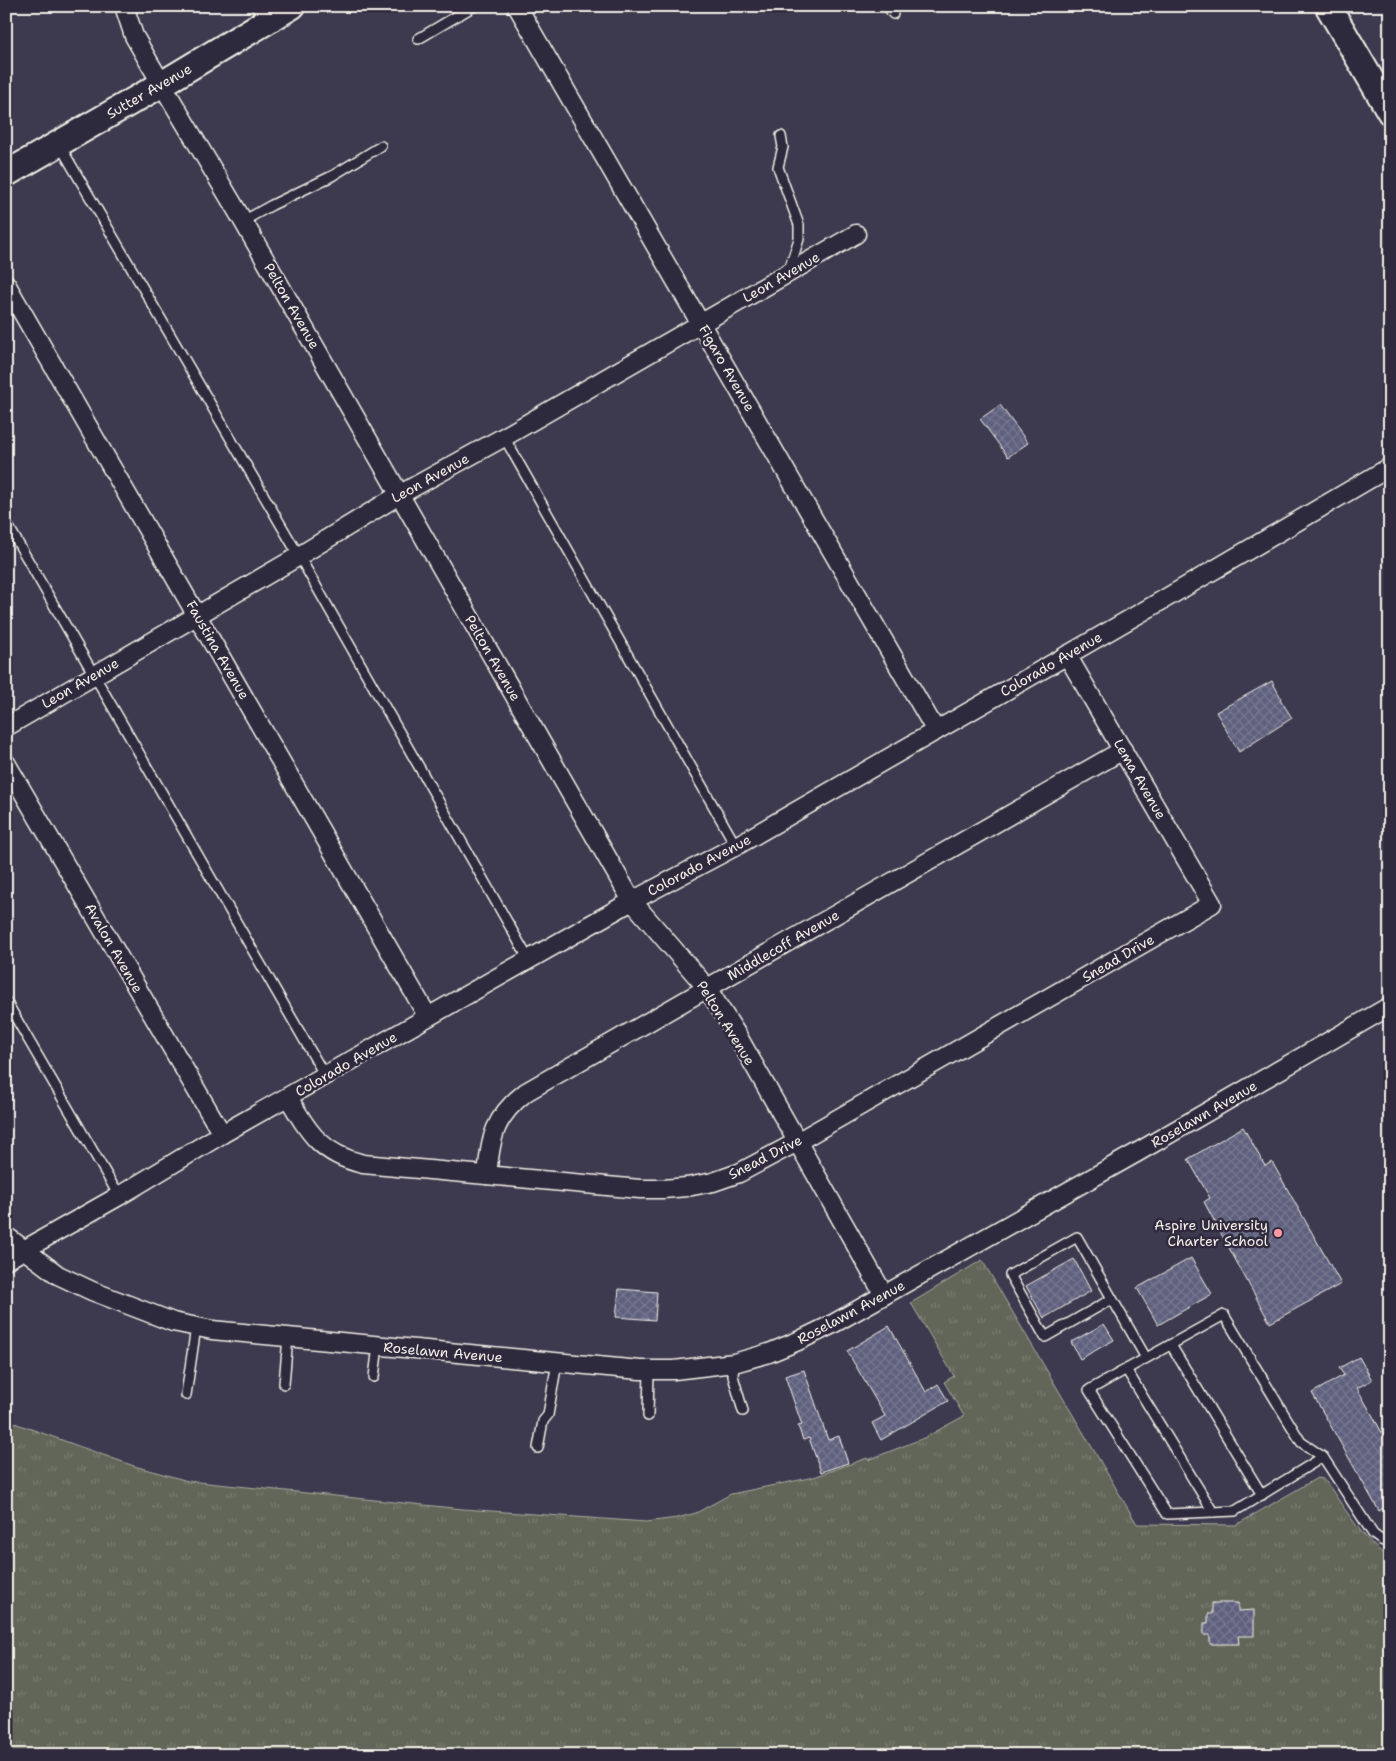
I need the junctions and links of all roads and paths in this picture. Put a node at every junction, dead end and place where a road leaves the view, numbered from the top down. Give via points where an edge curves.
1 (124, 6) edge
2 (292, 6) edge
3 (474, 6) edge
4 (517, 6) edge
5 (887, 6) edge
6 (1328, 6) edge
7 (260, 14) edge
8 (893, 14) dead end
9 (418, 39) dead end
10 (162, 84) junction
11 (1388, 106) edge
12 (781, 136) dead end
13 (59, 144) junction
14 (382, 146) dead end
15 (6, 174) edge
16 (243, 221) junction
17 (856, 234) dead end
18 (788, 273) junction
19 (6, 284) edge
20 (700, 323) junction
21 (504, 437) junction
22 (1390, 467) edge
23 (399, 495) junction
24 (6, 522) edge
25 (299, 556) junction
26 (197, 614) junction
27 (1067, 655) junction
28 (94, 675) junction
29 (6, 727) edge
30 (936, 731) junction
31 (1122, 750) junction
32 (6, 762) edge
33 (736, 846) junction
34 (632, 901) junction
35 (1212, 904) joint
36 (529, 960) junction
37 (707, 988) junction
38 (6, 1000) edge
39 (1390, 1006) edge
40 (428, 1017) junction
41 (325, 1076) junction
42 (288, 1097) junction
43 (222, 1134) junction
44 (797, 1142) junction
45 (487, 1175) junction
46 (119, 1196) junction
47 (6, 1236) edge
48 (23, 1250) junction
49 (6, 1260) edge
50 (884, 1295) junction
51 (1112, 1299) junction
52 (196, 1327) junction
53 (288, 1337) junction
54 (1171, 1344) junction
55 (378, 1346) junction
56 (1146, 1358) junction
57 (557, 1362) junction
58 (734, 1363) junction
59 (1126, 1369) junction
60 (649, 1370) junction
61 (374, 1376) dead end
62 (284, 1384) dead end
63 (186, 1395) dead end
64 (743, 1411) dead end
65 (648, 1416) dead end
66 (538, 1448) dead end
67 (1323, 1457) junction
68 (1262, 1495) junction
69 (1213, 1512) junction
70 (1390, 1543) edge

1 - 10 street, Pelton Avenue via 134,36
2 - 7 street, Sutter Avenue
3 - 9 lane
4 - 20 street, Figaro Avenue
5 - 8 lane
6 - 11 street
7 - 10 street, Sutter Avenue
10 - 13 street, Sutter Avenue
10 - 16 street, Pelton Avenue
12 - 18 lane via 784,147 778,167 799,225 799,239
13 - 15 street, Sutter Avenue
13 - 25 lane
14 - 16 lane via 332,176
16 - 23 street, Pelton Avenue
17 - 18 street, Leon Avenue
18 - 20 street, Leon Avenue
19 - 26 street, Faustina Avenue
20 - 21 street, Leon Avenue
20 - 30 street, Figaro Avenue
21 - 23 street, Leon Avenue
21 - 33 lane
22 - 27 street, Colorado Avenue
23 - 25 street, Leon Avenue
23 - 34 street, Pelton Avenue
24 - 28 lane
25 - 26 street, Leon Avenue
25 - 36 lane
26 - 28 street, Leon Avenue
26 - 40 street, Faustina Avenue
27 - 30 street, Colorado Avenue
27 - 31 street, Lema Avenue
28 - 29 street, Leon Avenue
28 - 41 lane
30 - 33 street, Colorado Avenue
31 - 35 street, Lema Avenue
31 - 37 street, Middlecoff Avenue
32 - 43 street, Avalon Avenue
33 - 34 street, Colorado Avenue
34 - 36 street, Colorado Avenue
34 - 37 street, Pelton Avenue
35 - 44 street, Snead Drive
36 - 40 street, Colorado Avenue
37 - 44 street, Pelton Avenue
37 - 45 street, Middlecoff Avenue via 516,1100 504,1112 490,1142
38 - 46 lane
39 - 50 street, Roselawn Avenue
40 - 41 street, Colorado Avenue
41 - 42 street, Colorado Avenue
42 - 43 street, Colorado Avenue
42 - 45 street, Snead Drive via 321,1144 346,1160
43 - 46 street, Colorado Avenue
44 - 45 street, Snead Drive via 739,1173 686,1187 640,1189
44 - 50 street, Pelton Avenue
46 - 48 street, Colorado Avenue
47 - 48 street, Roselawn Avenue
48 - 49 street, Colorado Avenue
48 - 52 street, Roselawn Avenue via 58,1275 92,1292 172,1322
50 - 58 street, Roselawn Avenue via 798,1342
51 - 51 lane via 1077,1237 1010,1275 1045,1336
51 - 56 lane
52 - 53 street, Roselawn Avenue
52 - 63 lane
53 - 55 street, Roselawn Avenue
53 - 62 lane
54 - 56 lane
54 - 67 lane via 1224,1315 1301,1442
54 - 68 lane
55 - 57 street, Roselawn Avenue
55 - 61 lane
56 - 59 lane
57 - 60 street, Roselawn Avenue
57 - 66 lane via 548,1415 543,1421
58 - 60 street, Roselawn Avenue
58 - 64 lane via 733,1376
59 - 69 lane
59 - 69 lane via 1089,1390 1167,1514
60 - 65 lane
67 - 68 lane
67 - 70 lane via 1373,1534
68 - 69 lane via 1235,1511

